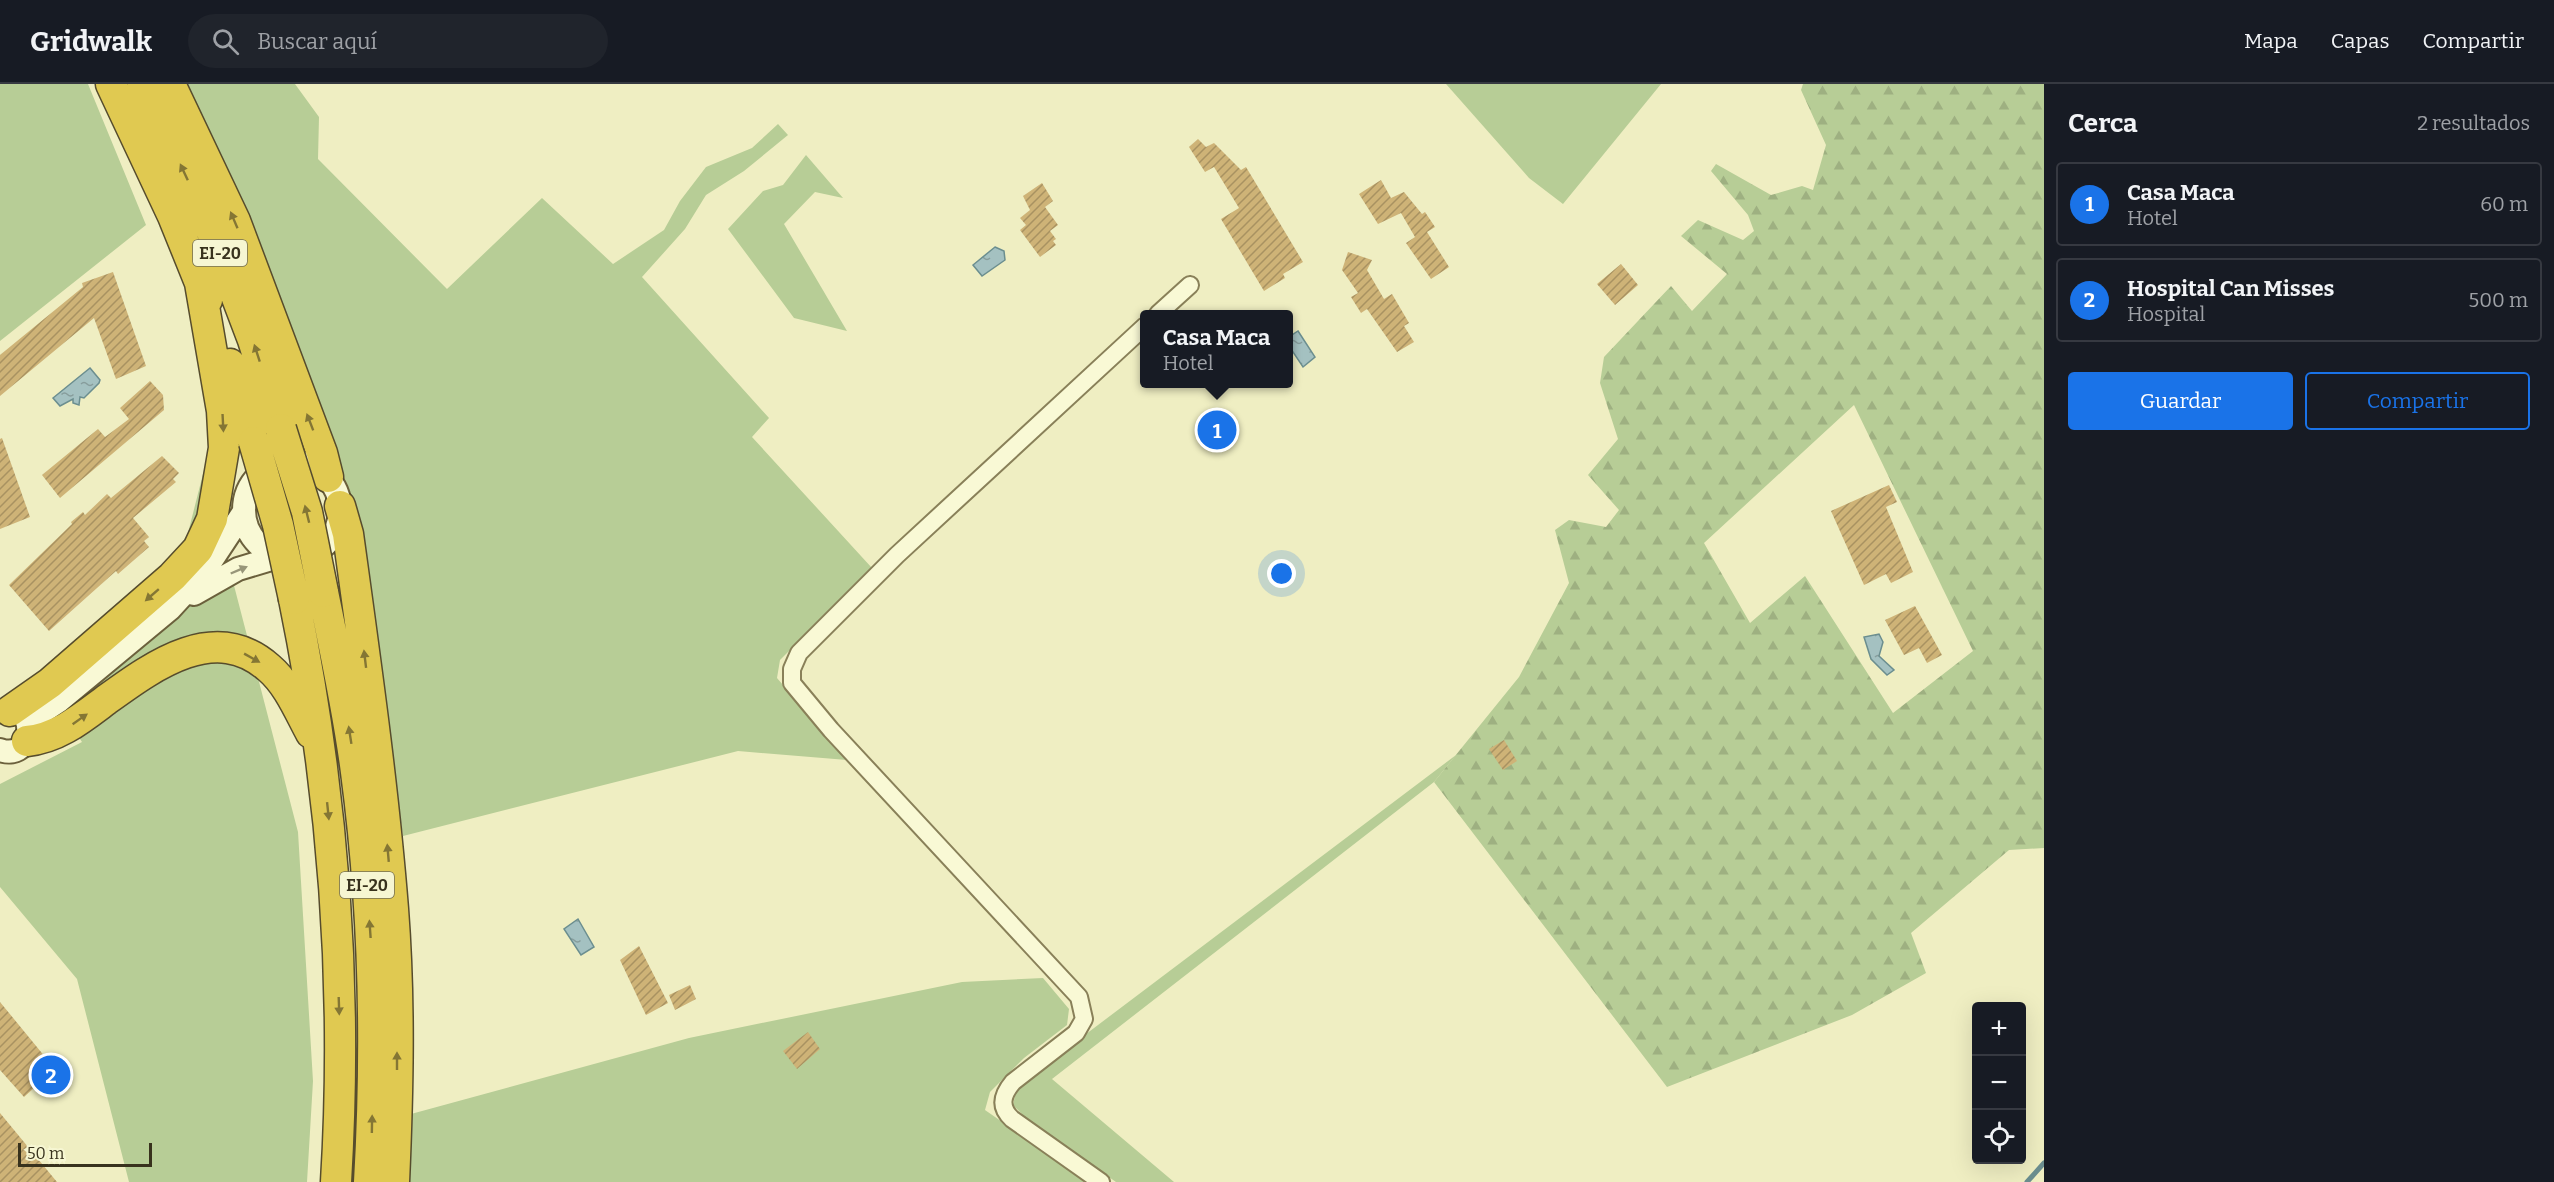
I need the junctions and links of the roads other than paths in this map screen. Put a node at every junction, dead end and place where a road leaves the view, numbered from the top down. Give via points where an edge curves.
1 (111, 84) edge
2 (143, 84) edge
3 (170, 84) edge
4 (200, 283) junction
5 (1190, 285) dead end
6 (1163, 310) edge
7 (1140, 331) edge
8 (328, 477) junction
9 (340, 506) junction
10 (243, 513) junction
11 (278, 557) junction
12 (170, 609) junction
13 (10, 735) edge
14 (322, 753) junction
15 (336, 1182) edge
16 (369, 1182) edge
17 (394, 1182) edge
18 (1101, 1182) edge

1 - 4 highway, EI-20
16 -> 2 highway, EI-20, bridge via 374,1022 365,857 352,749 307,512 253,340 212,232
8 -> 3 highway via 235,221
4 -> 13 highway via 222,411 224,448 212,519 198,549 172,577 50,683
4 - 14 highway, EI-20, bridge via 227,352 278,525
5 - 6 street
7 - 18 street via 897,555 799,653 792,669 792,683 831,730 1079,997 1084,1019 1076,1033 1012,1082 1004,1092 1003,1103 1012,1119
8 - 9 street
8 - 10 street via 314,466 294,461 274,464 254,478 245,495
9 - 11 street via 333,536 322,548 309,556
17 -> 9 highway via 397,991 393,911 386,827 348,534
10 - 11 street via 247,531 258,546
10 - 12 street via 204,572
12 -> 11 street via 238,569
12 - 13 street via 59,701
13 -> 14 highway via 46,739 134,680 183,653 191,649 226,648 269,667 282,682
14 -> 15 highway, EI-20 via 340,1035

